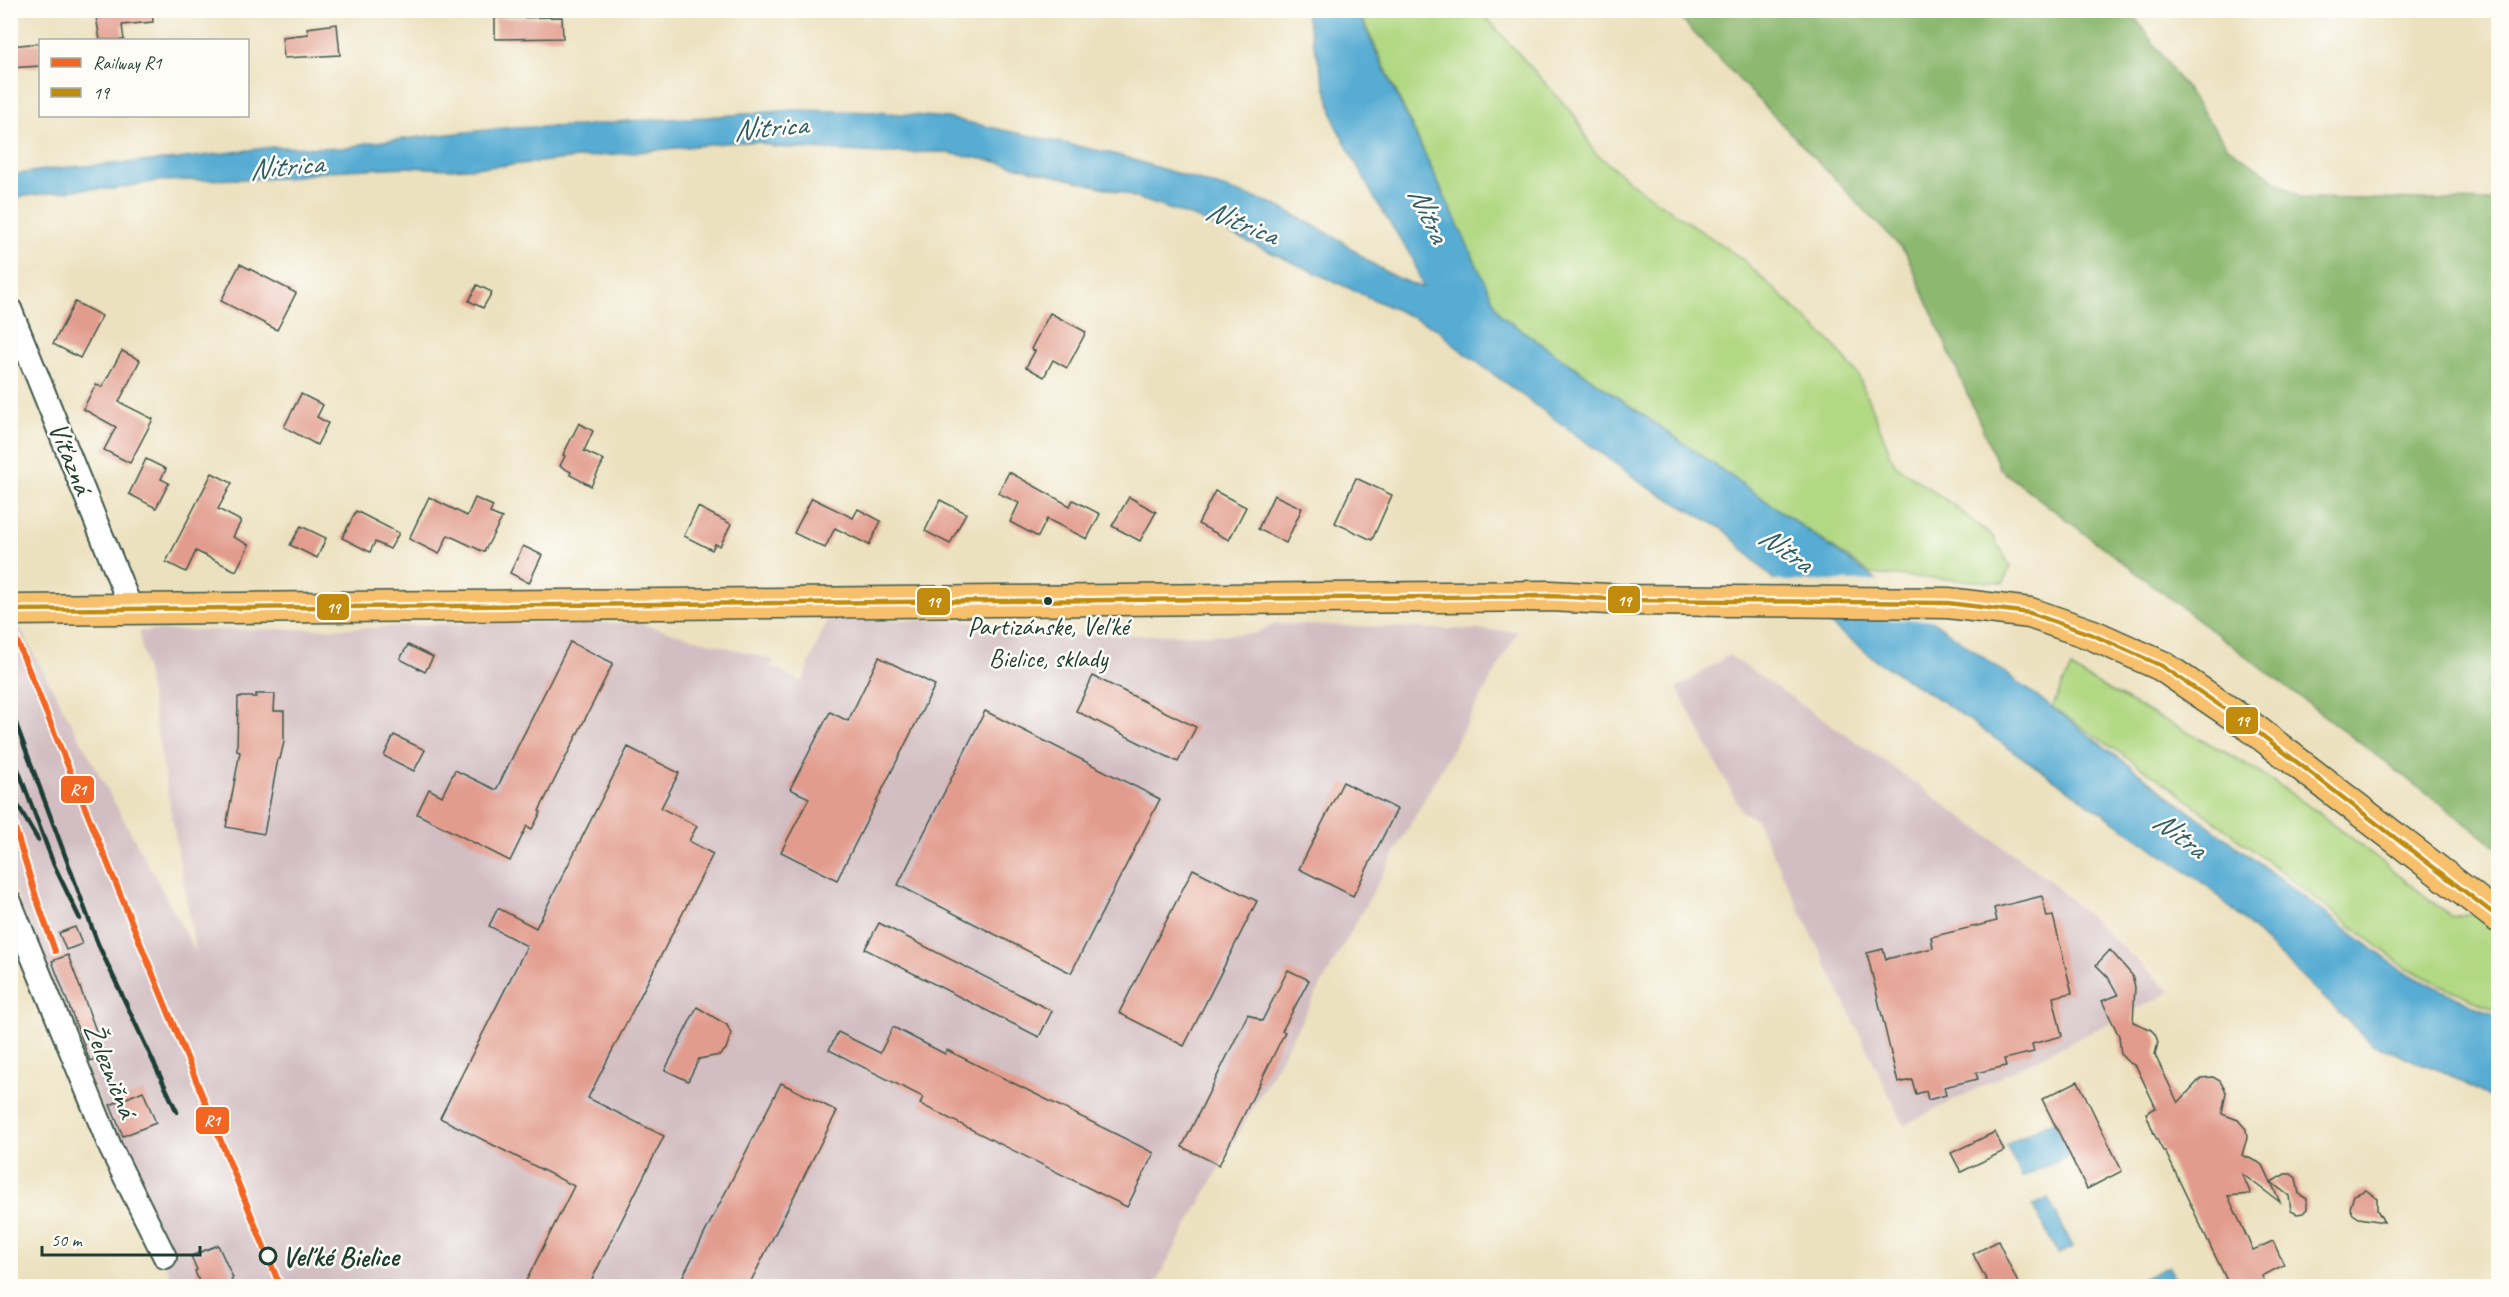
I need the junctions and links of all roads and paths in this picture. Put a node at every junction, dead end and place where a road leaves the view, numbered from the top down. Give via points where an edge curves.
1 (10, 309) edge
2 (130, 608) junction
3 (10, 610) edge
4 (10, 902) edge
5 (2499, 917) edge
6 (165, 1257) dead end

1 - 2 street, Víťazná
2 - 3 main road
2 - 5 main road via 1538,596 1948,603 2021,611 2093,635 2163,666 2250,726
4 - 6 street, Železničná via 111,1149

